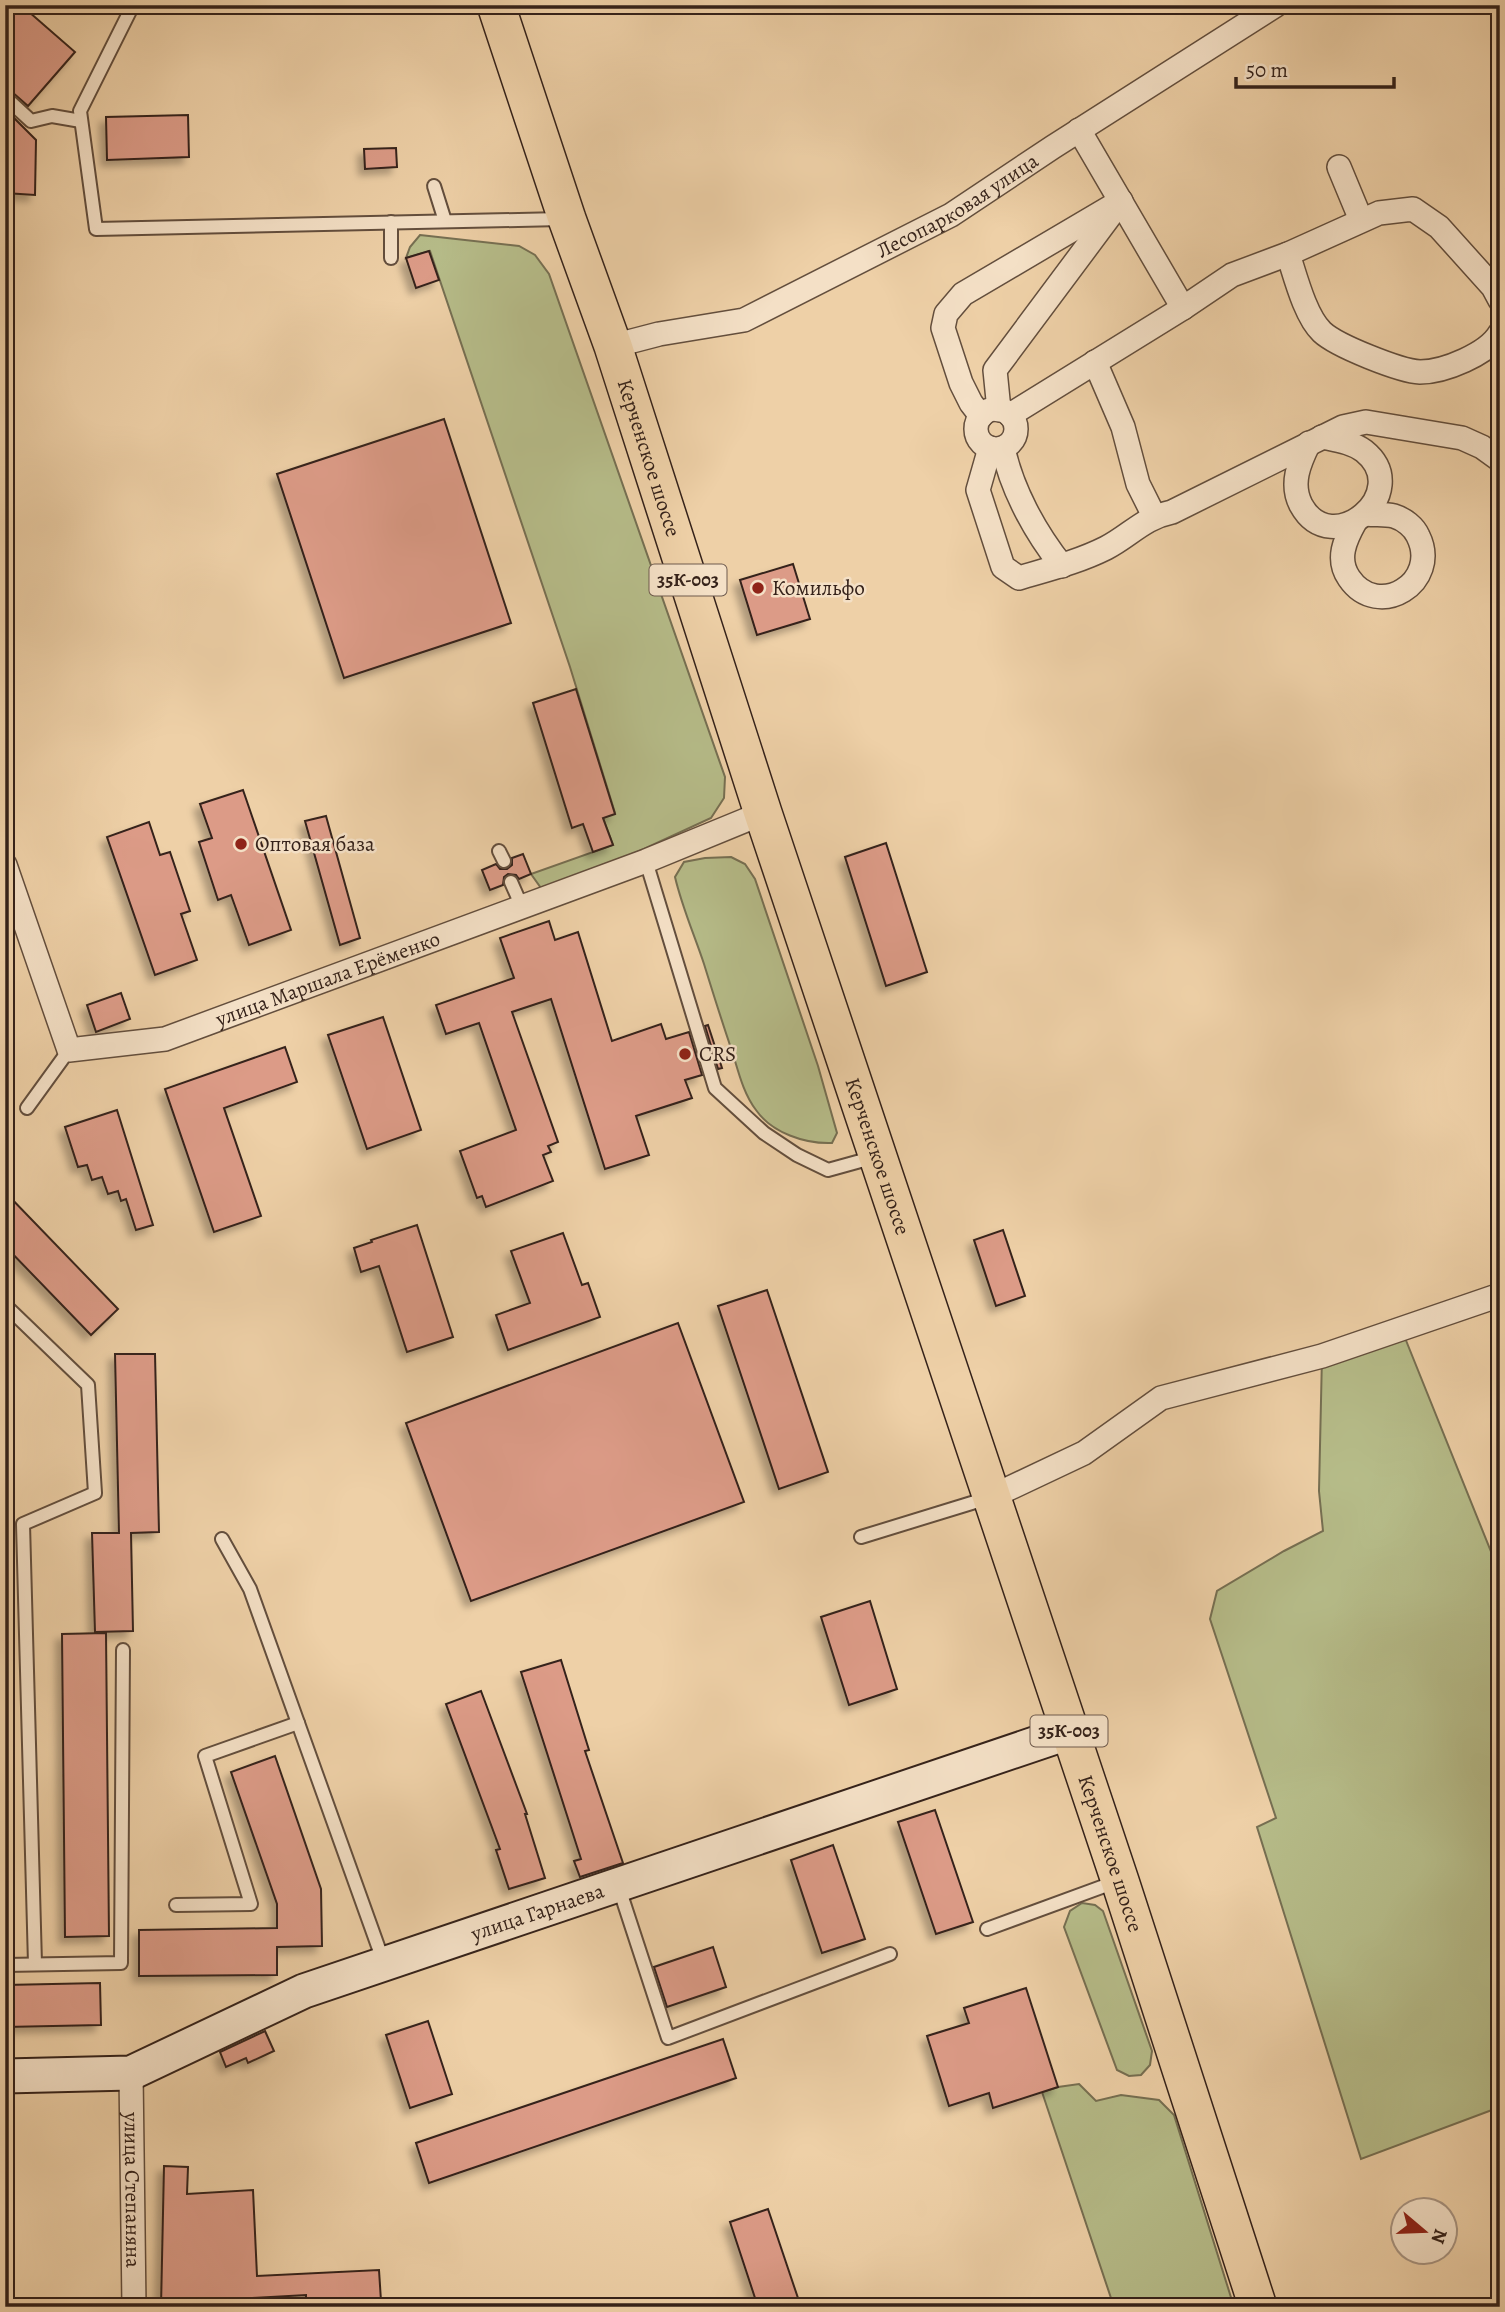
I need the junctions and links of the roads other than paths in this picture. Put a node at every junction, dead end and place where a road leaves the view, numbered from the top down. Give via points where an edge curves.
1 (133, 5) edge
2 (496, 5) edge
3 (1276, 5) edge
4 (5, 97) edge
5 (81, 121) junction
6 (1079, 130) junction
7 (1339, 167) dead end
8 (433, 186) dead end
9 (1121, 201) junction
10 (567, 219) junction
11 (1361, 220) junction
12 (445, 221) junction
13 (391, 222) junction
14 (1288, 254) junction
15 (391, 258) dead end
16 (1500, 300) edge
17 (1183, 308) junction
18 (1500, 333) edge
19 (613, 346) junction
20 (1095, 362) junction
21 (997, 414) junction
22 (1316, 440) junction
23 (997, 448) junction
24 (1500, 460) edge
25 (1154, 516) junction
26 (1062, 566) junction
27 (763, 813) junction
28 (646, 861) junction
29 (5, 865) edge
30 (511, 882) dead end
31 (522, 907) junction
32 (69, 1050) junction
33 (27, 1108) dead end
34 (877, 1156) junction
35 (1500, 1295) edge
36 (5, 1304) edge
37 (991, 1497) junction
38 (861, 1537) dead end
39 (222, 1539) dead end
40 (123, 1650) dead end
41 (298, 1723) junction
42 (1070, 1732) junction
43 (1120, 1881) junction
44 (618, 1885) junction
45 (176, 1905) dead end
46 (987, 1929) dead end
47 (890, 1954) dead end
48 (35, 1964) junction
49 (384, 1964) junction
50 (5, 1965) edge
51 (131, 2073) junction
52 (5, 2076) edge
53 (134, 2307) edge
54 (1258, 2307) edge

1 - 5 lane via 80,111
2 - 10 main road, Керченское шоссе / 35К-003
3 - 6 street, Лесопарковая улица
4 - 5 lane via 31,121 51,116
5 - 13 lane via 96,229
6 - 9 street
6 - 19 street, Лесопарковая улица via 951,215 744,320
7 - 11 street
8 - 12 lane
9 - 17 street
9 - 21 street via 995,370
9 - 21 street via 963,293 946,314 943,328 971,403
10 - 12 lane
10 - 19 main road, Керченское шоссе / 35К-003
11 - 14 street
11 - 16 street via 1379,212 1413,209 1439,227
12 - 13 lane
13 - 15 lane
14 - 17 street via 1232,275
14 - 18 street via 1302,298 1321,331 1393,366 1420,372 1450,366 1478,354
17 - 20 street
19 - 27 main road, Керченское шоссе / 35К-003
20 - 21 street
20 - 25 street
21 - 23 street via 1016,427 1013,440
21 - 23 street via 976,428 984,445
22 - 22 street via 1352,444 1373,461 1379,489 1361,518 1341,526 1327,525 1303,509 1295,484 1302,458
22 - 24 street via 1366,422 1462,438
22 - 25 street via 1172,512
23 - 26 street via 1046,546
23 - 26 street via 978,490 1003,567 1018,578
25 - 26 street via 1110,546
27 - 28 street, улица Маршала Ерёменко
27 - 34 main road, Керченское шоссе / 35К-003
28 - 31 street, улица Маршала Ерёменко
28 - 34 lane via 715,1088 764,1133 828,1170
29 - 32 street
30 - 31 lane
31 - 32 street, улица Маршала Ерёменко via 165,1039
32 - 33 lane
34 - 37 main road, Керченское шоссе / 35К-003
35 - 37 street via 1322,1356 1161,1398 1084,1453
36 - 48 lane via 88,1385 95,1493 23,1524
37 - 38 lane
37 - 42 main road, Керченское шоссе / 35К-003
39 - 41 lane via 250,1589
40 - 48 lane via 121,1963
41 - 45 lane via 205,1756 251,1904
41 - 49 lane
42 - 43 main road, Керченское шоссе / 35К-003
42 - 44 street, улица Гарнаева
43 - 46 lane
43 - 54 main road, Керченское шоссе / 35К-003
44 - 47 lane via 668,2038
44 - 49 street, улица Гарнаева
48 - 50 lane
49 - 51 street, улица Гарнаева via 304,1991
51 - 52 street, улица Гарнаева
51 - 53 street, улица Степаняна

